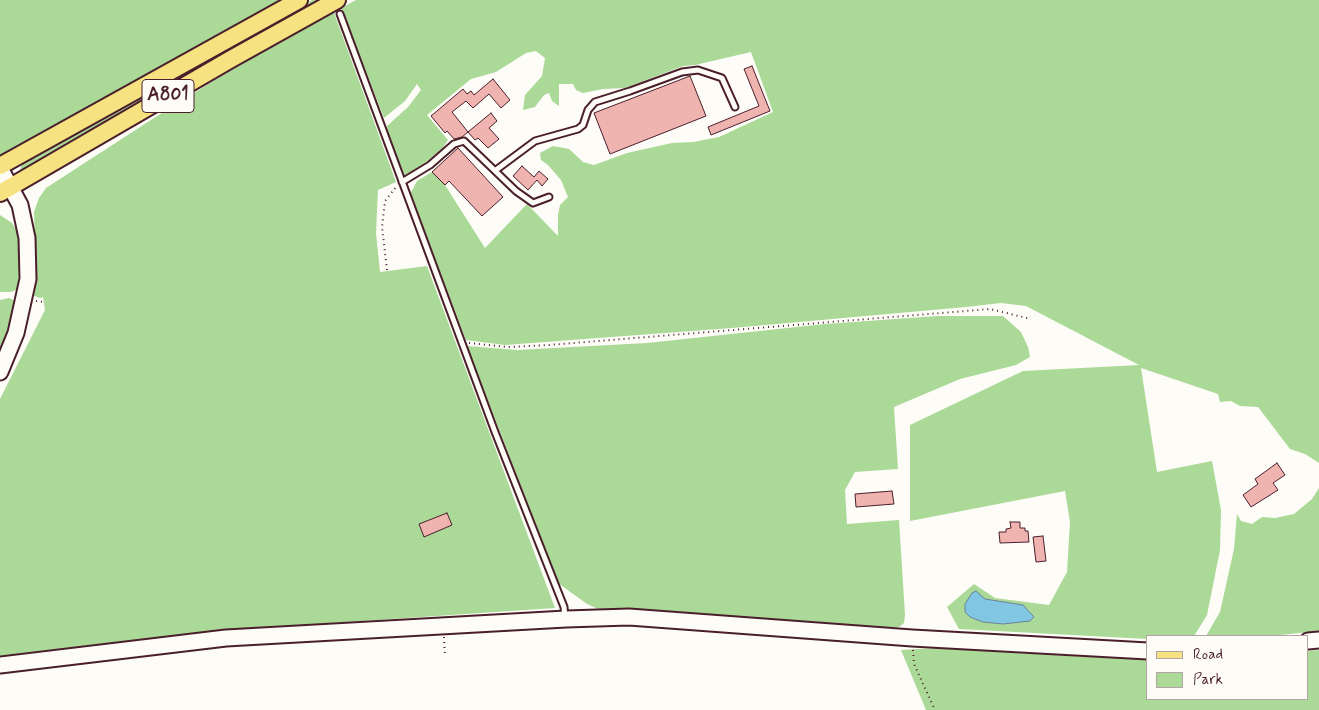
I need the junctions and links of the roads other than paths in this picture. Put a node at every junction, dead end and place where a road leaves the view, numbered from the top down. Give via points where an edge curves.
1 (299, 0) edge
2 (338, 7) edge
3 (735, 107) dead end
4 (0, 167) edge
5 (496, 170) junction
6 (402, 182) junction
7 (5, 190) edge
8 (549, 197) dead end
9 (0, 372) edge
10 (566, 619) junction
11 (1146, 651) edge
12 (0, 665) edge

1 - 4 main road, A801
2 - 6 lane
2 - 7 main road, A801 via 222,64
3 - 5 lane via 722,78 698,70 682,72 595,102 578,129 535,141
4 - 7 main road
5 - 6 lane via 464,141 454,144 430,165
5 - 8 lane via 533,203
6 - 10 lane
7 - 9 main road via 20,205 27,238 28,279 16,333
10 - 11 main road via 629,617
10 - 12 main road via 226,638

